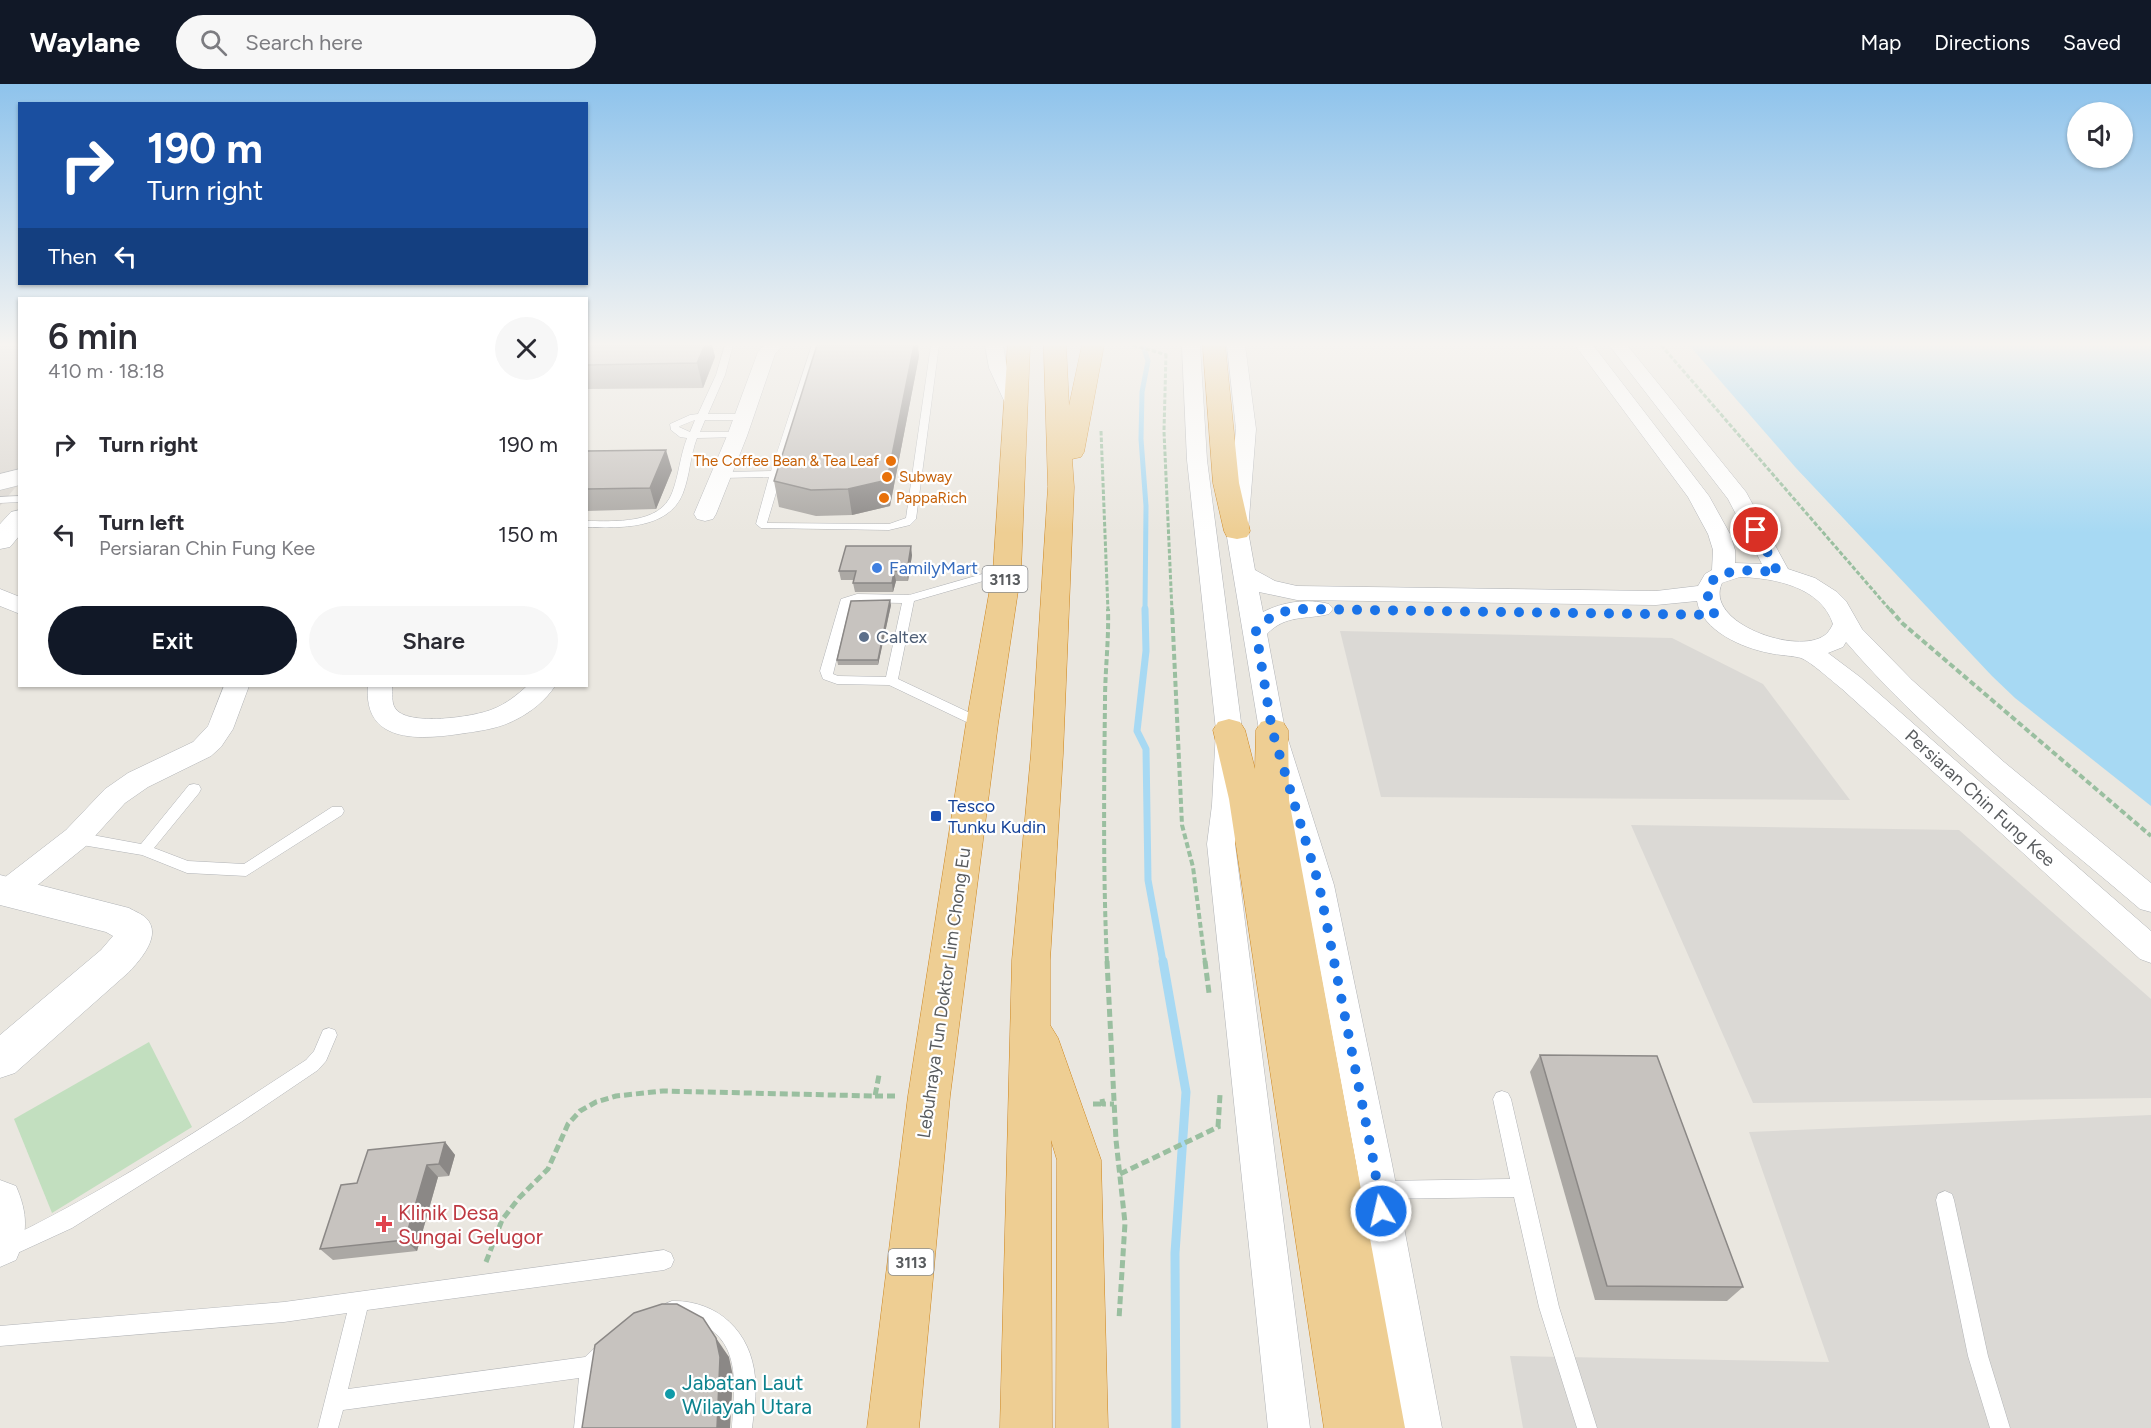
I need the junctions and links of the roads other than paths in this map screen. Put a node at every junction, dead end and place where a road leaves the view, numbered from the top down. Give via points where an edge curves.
1 (707, 408) edge
2 (747, 408) edge
3 (796, 408) edge
4 (926, 408) edge
5 (1016, 408) edge
6 (1058, 408) edge
7 (1073, 408) edge
8 (1081, 408) edge
9 (1194, 408) edge
10 (1219, 408) edge
11 (1243, 408) edge
12 (1631, 408) edge
13 (1668, 408) edge
14 (704, 417) junction
15 (741, 426) junction
16 (696, 435) junction
17 (1072, 453) junction
18 (775, 474) junction
19 (722, 475) junction
20 (18, 479) edge
21 (0, 482) edge
22 (1061, 487) junction
23 (18, 499) edge
24 (0, 501) edge
25 (705, 514) dead end
26 (18, 516) edge
27 (18, 519) edge
28 (588, 524) edge
29 (1237, 531) junction
30 (18, 534) edge
31 (0, 541) edge
32 (0, 548) edge
33 (1007, 571) junction
34 (1245, 573) junction
35 (1778, 573) junction
36 (1715, 582) junction
37 (0, 596) edge
38 (909, 599) junction
39 (18, 606) edge
40 (1715, 615) junction
41 (1845, 624) junction
42 (1256, 631) junction
43 (1807, 650) junction
44 (891, 681) junction
45 (236, 687) edge
46 (380, 687) edge
47 (541, 687) edge
48 (982, 724) junction
49 (1229, 730) junction
50 (1272, 730) junction
51 (194, 789) dead end
52 (1259, 800) junction
53 (337, 811) dead end
54 (76, 838) junction
55 (144, 849) junction
56 (4, 891) edge
57 (2151, 900) edge
58 (2151, 950) edge
59 (1030, 1017) junction
60 (329, 1035) dead end
61 (0, 1060) edge
62 (1502, 1099) dead end
63 (1521, 1188) junction
64 (1377, 1190) junction
65 (1945, 1200) dead end
66 (0, 1202) edge
67 (0, 1244) edge
68 (0, 1252) edge
69 (664, 1260) dead end
70 (359, 1304) junction
71 (658, 1316) edge
72 (0, 1336) edge
73 (619, 1339) edge
74 (590, 1366) junction
75 (336, 1401) junction
76 (328, 1428) edge
77 (584, 1428) edge
78 (742, 1428) edge
79 (893, 1428) edge
80 (1026, 1428) edge
81 (1082, 1428) edge
82 (1289, 1428) edge
83 (1350, 1428) edge
84 (1379, 1428) edge
85 (1421, 1428) edge
86 (1587, 1428) edge
87 (2000, 1428) edge

1 - 14 lane
2 - 15 street
3 - 18 lane
4 - 18 lane via 911,519 906,523 889,527 765,526 761,524 762,517
5 - 33 highway, Lebuhraya Tun Doktor Lim Chong Eu / 3113
6 - 22 highway
7 - 17 highway
8 - 17 highway
9 - 49 street
10 - 29 highway via 1226,483
11 - 29 street via 1246,429
12 - 36 street via 1698,496 1719,534 1724,550
13 - 35 street via 1738,497
14 - 15 lane
14 - 16 lane
14 - 16 lane via 685,418 675,424 681,434
15 - 16 lane
15 - 19 street
16 - 28 lane via 671,505 642,521
17 - 22 highway
18 - 19 lane
19 - 25 street
20 - 21 street
22 - 59 highway
23 - 24 lane
24 - 26 street via 11,506
27 - 31 street
29 - 34 street
30 - 32 street
33 - 38 lane
33 - 48 highway, Lebuhraya Tun Doktor Lim Chong Eu / 3113
34 - 36 street, Persiaran Chin Fung Kee via 1268,587 1298,593 1656,598 1688,596
34 - 42 street
35 - 36 street, Persiaran Chin Fung Kee via 1739,570
35 - 41 street, Persiaran Chin Fung Kee via 1817,588 1842,612
36 - 40 street via 1708,602
37 - 39 street
38 - 44 lane
38 - 44 lane via 856,598 845,602 826,671 831,679 837,680
40 - 42 street via 1296,609 1274,615
40 - 43 street via 1755,641
41 - 43 street via 1843,634 1835,642
41 - 57 street, Persiaran Chin Fung Kee via 1945,727
42 - 50 street
43 - 58 street, Persiaran Chin Fung Kee via 1851,683
44 - 48 lane
45 - 54 street via 212,740 115,796
46 - 47 street via 387,717 408,728 428,729 500,716
48 - 79 highway, Lebuhraya Tun Doktor Lim Chong Eu / 3113 via 929,1096
49 - 52 highway
49 - 82 street via 1221,844
50 - 52 highway
50 - 64 street via 1319,885
51 - 55 lane
52 - 83 highway
52 - 84 highway
53 - 55 lane via 246,870 187,867
54 - 55 lane
54 - 56 street
56 - 61 street via 116,919 132,929 131,943 115,961
59 - 80 highway
59 - 81 highway via 1079,1160
60 - 68 lane via 312,1065 235,1116 65,1221
62 - 63 lane
63 - 64 lane
63 - 86 lane via 1542,1286
64 - 85 street
65 - 87 lane via 1978,1356
66 - 67 street
69 - 70 lane
70 - 72 lane
70 - 75 lane
71 - 78 lane via 674,1310 694,1312 727,1330 738,1349 745,1376
73 - 74 lane
74 - 75 lane
74 - 77 lane
75 - 76 lane

